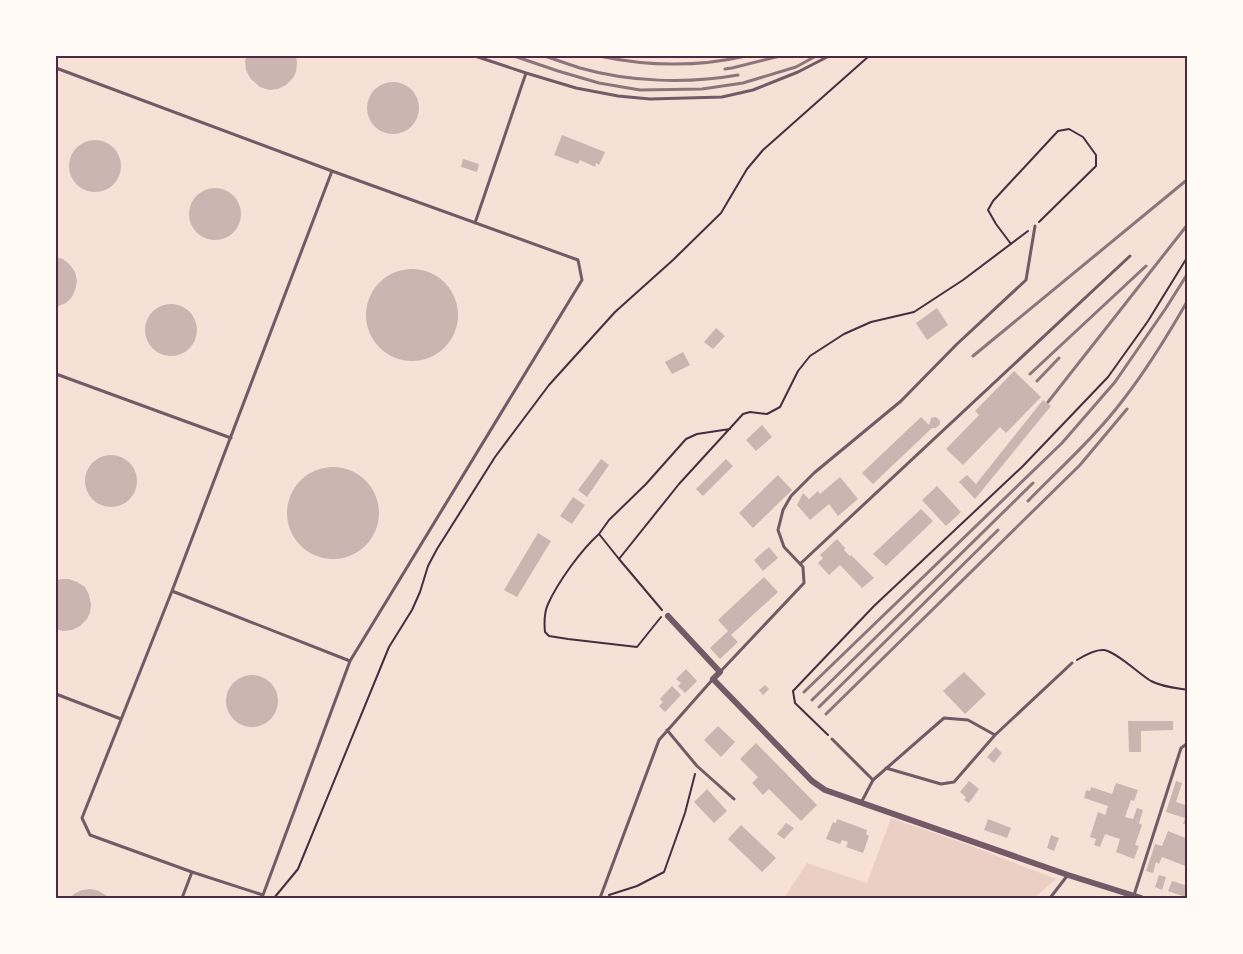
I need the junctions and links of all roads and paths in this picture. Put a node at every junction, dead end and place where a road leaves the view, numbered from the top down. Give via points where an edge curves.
1 (475, 56) edge
2 (829, 56) edge
3 (869, 56) edge
4 (56, 68) edge
5 (526, 73) junction
6 (332, 171) junction
7 (475, 223) junction
8 (1035, 226) junction
9 (1011, 244) junction
10 (1130, 256) dead end
11 (1188, 256) edge
12 (56, 374) edge
13 (730, 429) junction
14 (231, 438) junction
15 (599, 534) junction
16 (619, 559) junction
17 (800, 564) junction
18 (172, 591) junction
19 (668, 616) dead end
20 (350, 661) junction
21 (1072, 663) joint
22 (720, 672) junction
23 (713, 679) junction
24 (1188, 690) edge
25 (56, 694) edge
26 (121, 719) junction
27 (667, 730) junction
28 (995, 735) junction
29 (832, 739) joint
30 (1188, 742) edge
31 (697, 766) junction
32 (886, 768) junction
33 (873, 780) junction
34 (734, 799) dead end
35 (861, 803) junction
36 (192, 872) junction
37 (1068, 875) junction
38 (1133, 896) junction
39 (182, 898) edge
40 (274, 898) edge
41 (600, 898) edge
42 (1050, 898) edge
43 (1141, 898) edge

1 - 5 lane
2 - 5 lane via 753,90 722,96 618,96
3 - 40 path via 763,150 721,213 615,312 549,385 495,457 436,549 412,610 389,647 298,869
4 - 6 lane
5 - 7 lane
6 - 7 lane
6 - 14 lane
7 - 20 lane via 578,260 582,280
8 - 9 path
8 - 9 path via 1096,166 1096,155 1083,137 1070,129 1058,131 988,210
8 - 17 lane via 1026,280 901,401 791,496 778,530 784,547
9 - 13 path via 914,312 871,322 810,356 780,407 767,414 743,414
10 - 17 lane
11 - 29 path via 1108,377 1023,466 874,606 793,691 795,704
12 - 14 lane
13 - 15 path via 686,439
13 - 16 path via 679,484
14 - 18 lane
15 - 16 path
15 - 16 path via 568,571 548,604 544,619 549,636 637,647 664,612
17 - 22 lane via 804,583
18 - 20 lane
18 - 26 lane
19 - 22 street
20 - 36 lane via 263,895
21 - 24 path via 1104,650 1151,681
21 - 28 lane
22 - 23 street
23 - 27 lane
23 - 35 street via 812,781
25 - 26 lane
26 - 36 lane via 82,818 90,835
27 - 31 lane
27 - 41 lane via 659,740
28 - 32 lane via 968,720 944,718
28 - 32 lane via 954,782 941,784
29 - 33 lane
30 - 38 lane via 1180,748
31 - 34 lane
31 - 41 path via 664,872
32 - 33 lane
33 - 35 lane
35 - 37 street
36 - 39 lane
37 - 38 street
37 - 42 lane
38 - 43 street

